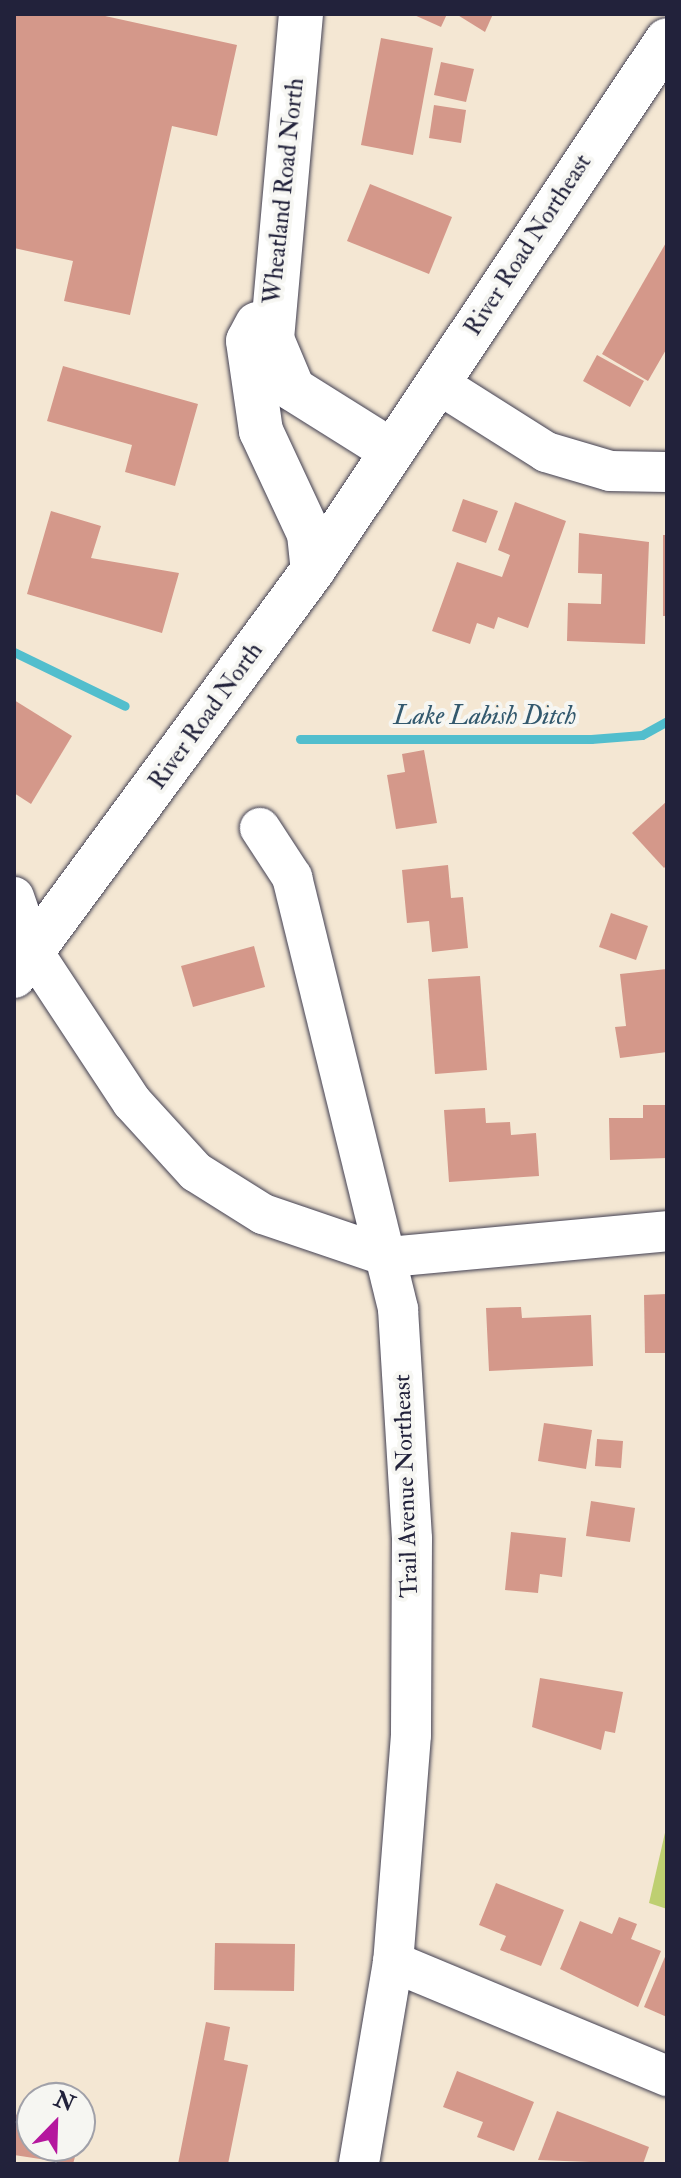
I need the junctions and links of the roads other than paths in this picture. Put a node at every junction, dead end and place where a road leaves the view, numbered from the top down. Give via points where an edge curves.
1 (301, 14) edge
2 (667, 40) edge
3 (270, 301) junction
4 (437, 383) junction
5 (392, 451) junction
6 (667, 472) edge
7 (313, 570) junction
8 (260, 828) dead end
9 (14, 897) edge
10 (20, 955) edge
11 (667, 1231) edge
12 (389, 1257) junction
13 (393, 1962) junction
14 (667, 2076) edge
15 (365, 2162) edge

1 - 3 main road, Wheatland Road North
2 - 4 main road, River Road Northeast
3 - 5 main road, Wheatland Road North via 279,370 293,389
3 - 7 main road via 248,341 251,381 261,431 309,534
4 - 5 main road, River Road Northeast
4 - 6 street via 546,452 610,471
5 - 7 main road, River Road North
7 - 10 main road, River Road North
8 - 12 street, Trail Avenue Northeast via 292,877
9 - 10 street
10 - 12 street via 132,1102 196,1172 263,1214
11 - 12 street
12 - 13 street, Trail Avenue Northeast via 412,1539 411,1735
13 - 14 street
13 - 15 street, Trail Avenue Northeast

